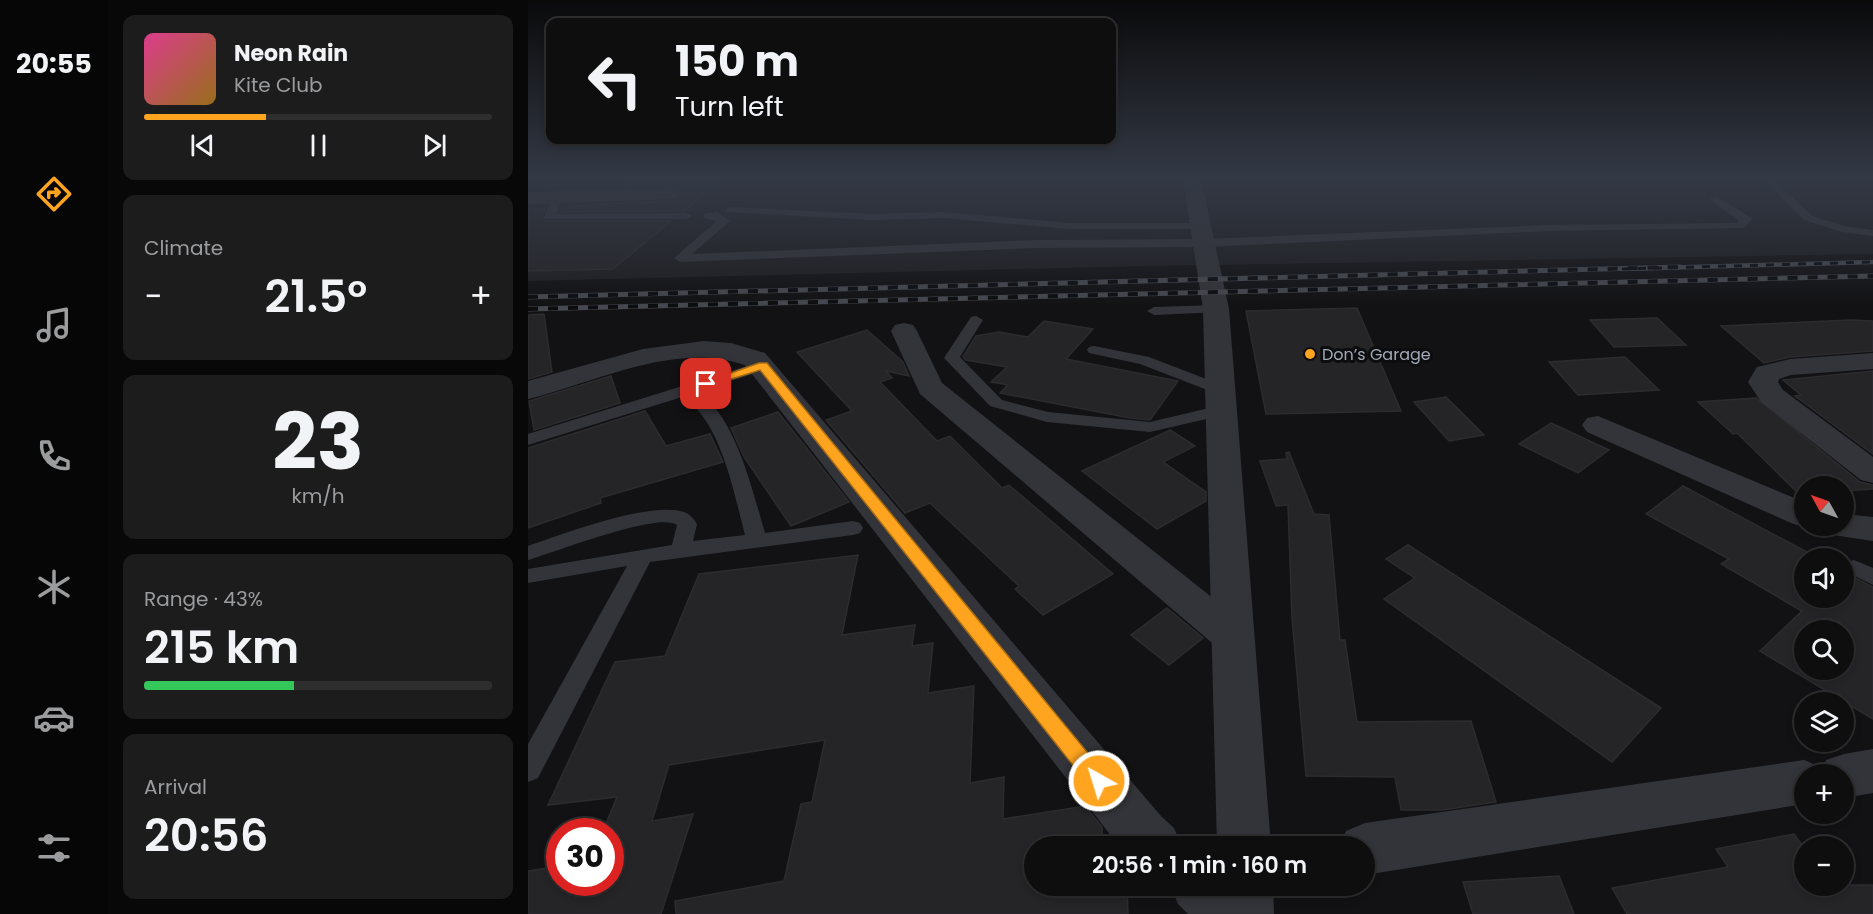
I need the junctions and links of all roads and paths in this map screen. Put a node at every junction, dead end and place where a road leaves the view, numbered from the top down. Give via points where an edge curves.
1 (723, 222) edge
2 (1018, 222) edge
3 (1201, 222) edge
4 (1744, 222) edge
5 (1819, 222) edge
6 (1044, 224) junction
7 (1873, 233) edge
8 (1204, 235) junction
9 (1036, 244) junction
10 (1216, 309) junction
11 (1154, 311) dead end
12 (976, 320) dead end
13 (904, 332) dead end
14 (1094, 350) dead end
15 (1873, 361) edge
16 (763, 366) junction
17 (528, 390) edge
18 (684, 391) junction
19 (1221, 400) junction
20 (1598, 425) dead end
21 (528, 440) edge
22 (1873, 473) edge
23 (1794, 511) edge
24 (1854, 527) edge
25 (853, 528) dead end
26 (1873, 529) edge
27 (757, 541) junction
28 (681, 550) junction
29 (528, 552) edge
30 (642, 558) junction
31 (1854, 567) dead end
32 (528, 576) edge
33 (1873, 577) edge
34 (1233, 637) junction
35 (528, 770) edge
36 (1873, 771) edge
37 (1854, 774) edge
38 (1794, 784) edge
39 (1144, 836) edge
40 (1243, 836) edge
41 (1375, 847) edge
42 (1210, 896) edge
43 (1245, 896) edge
44 (1230, 914) edge
45 (1245, 914) edge

1 - 9 lane via 680,258
2 - 6 lane
3 - 8 street
4 - 8 lane via 1740,226
5 - 7 lane
6 - 8 lane
6 - 9 lane
8 - 9 lane
8 - 10 street
10 - 11 lane
10 - 19 street
12 - 19 lane via 952,358 996,403 1047,417 1150,427
13 - 34 street via 930,388
14 - 19 lane via 1144,360
15 - 22 street via 1790,368 1767,373 1763,382 1772,396
16 - 17 street via 745,354 711,347 678,350
16 - 18 lane
16 - 39 street
18 - 21 lane
18 - 27 lane via 696,394 713,415
19 - 34 street
20 - 23 street
24 - 26 street
25 - 27 lane
27 - 28 lane
28 - 29 lane via 687,524 681,517 667,515 639,519
28 - 30 lane
30 - 32 lane
30 - 35 lane
31 - 33 lane
34 - 40 street
36 - 37 street
38 - 41 street
42 - 44 street
43 - 45 street

